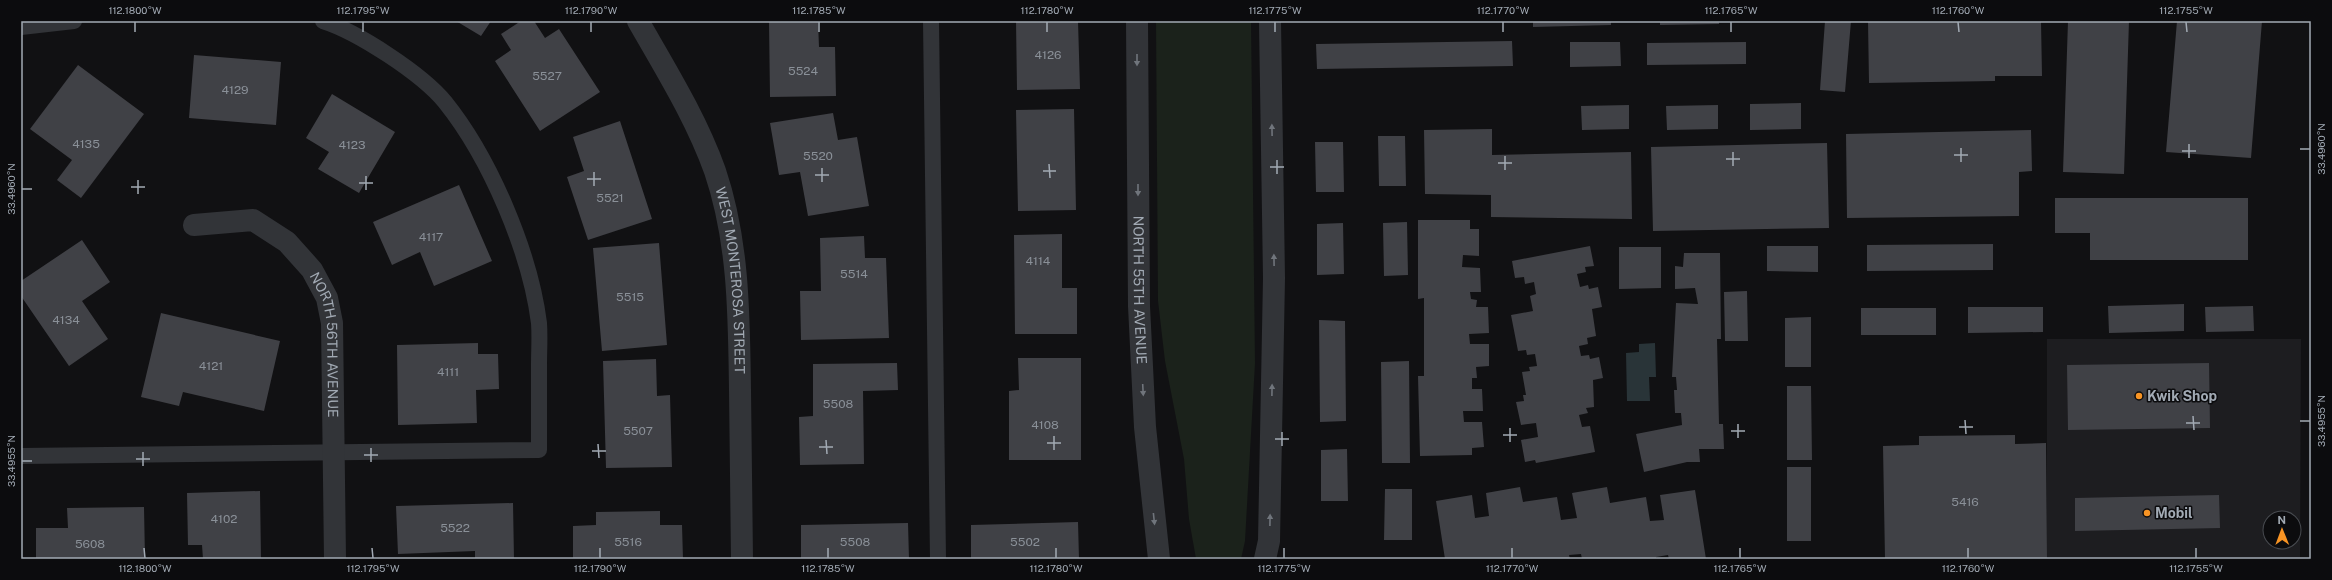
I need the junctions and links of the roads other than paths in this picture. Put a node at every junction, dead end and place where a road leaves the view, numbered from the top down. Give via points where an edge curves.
1 (74, 21) edge
2 (323, 21) edge
3 (638, 21) edge
4 (931, 21) edge
5 (1137, 21) edge
6 (1270, 21) edge
7 (21, 27) edge
8 (194, 225) dead end
9 (333, 452) junction
10 (21, 456) edge
11 (335, 559) edge
12 (742, 559) edge
13 (938, 559) edge
14 (1158, 559) edge
15 (1265, 559) edge

1 - 7 lane
2 - 9 lane via 374,46 413,74 445,102 492,178 518,239 532,284 539,324 539,450
3 - 12 street, WEST MONTEROSA STREET via 690,113 715,172 729,222 737,277 740,326
4 - 13 lane
5 -> 14 street, NORTH 55TH AVENUE via 1139,306 1145,427
15 -> 6 street via 1269,541 1274,278
8 - 9 street, NORTH 56TH AVENUE via 253,220 287,242 312,270 327,298 332,323
9 - 10 lane
9 - 11 street, NORTH 56TH AVENUE

